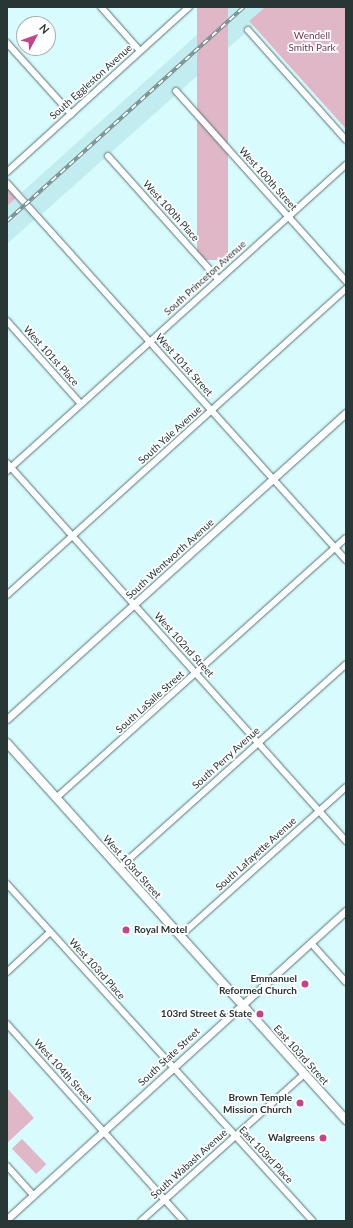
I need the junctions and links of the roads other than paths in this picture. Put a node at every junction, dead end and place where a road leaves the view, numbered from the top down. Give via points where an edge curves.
1 (101, 7) edge
2 (189, 7) edge
3 (248, 30) dead end
4 (7, 43) edge
5 (140, 51) junction
6 (176, 91) dead end
7 (71, 114) junction
8 (346, 140) edge
9 (108, 156) dead end
10 (346, 165) edge
11 (7, 172) edge
12 (7, 183) edge
13 (289, 217) junction
14 (219, 280) junction
15 (346, 281) edge
16 (346, 289) edge
17 (7, 321) edge
18 (150, 342) junction
19 (81, 404) junction
20 (211, 410) junction
21 (346, 413) edge
22 (8, 467) edge
23 (273, 479) junction
24 (73, 536) junction
25 (346, 538) edge
26 (335, 548) junction
27 (346, 560) edge
28 (7, 596) edge
29 (134, 605) junction
30 (346, 664) edge
31 (197, 674) junction
32 (7, 719) edge
33 (258, 742) junction
34 (7, 743) edge
35 (346, 787) edge
36 (56, 798) junction
37 (320, 811) junction
38 (346, 841) edge
39 (119, 868) junction
40 (7, 884) edge
41 (346, 911) edge
42 (50, 932) junction
43 (180, 936) junction
44 (311, 943) junction
45 (7, 972) edge
46 (346, 982) edge
47 (241, 1004) junction
48 (7, 1024) edge
49 (172, 1068) junction
50 (304, 1074) junction
51 (346, 1120) edge
52 (103, 1131) junction
53 (234, 1136) junction
54 (7, 1166) edge
55 (33, 1195) junction
56 (165, 1200) junction
57 (7, 1219) edge
58 (141, 1221) edge
59 (184, 1221) edge
60 (313, 1221) edge

1 - 5 street
2 - 5 street, South Eggleston Avenue
3 - 8 street
4 - 7 street
5 - 7 street, South Eggleston Avenue
6 - 13 street, West 100th Street
7 - 11 street, South Eggleston Avenue
9 - 14 street, West 100th Place
10 - 13 street, South Princeton Avenue
12 - 18 street, West 101st Street
13 - 14 street, South Princeton Avenue
13 - 15 street, West 100th Street
14 - 18 street, South Princeton Avenue
16 - 20 street, South Yale Avenue
17 - 19 street, West 101st Place
18 - 19 street, South Princeton Avenue
18 - 20 street, West 101st Street
19 - 22 street, South Princeton Avenue
20 - 23 street, West 101st Street
20 - 24 street, South Yale Avenue
21 - 23 street, South Wentworth Avenue
22 - 24 street, West 102nd Street
23 - 26 street, West 101st Street
23 - 29 street, South Wentworth Avenue
24 - 28 street, South Yale Avenue
24 - 29 street, West 102nd Street
25 - 26 street, South LaSalle Street
26 - 27 street, West 101st Street
26 - 31 street, South LaSalle Street
29 - 31 street, West 102nd Street
29 - 32 street, South Wentworth Avenue
30 - 33 street, South Perry Avenue
31 - 33 street, West 102nd Street
31 - 36 street, South LaSalle Street
33 - 37 street, West 102nd Street
33 - 39 street, South Perry Avenue
34 - 36 main road, West 103rd Street
35 - 37 street, South Lafayette Avenue
36 - 39 main road, West 103rd Street
37 - 38 street, West 102nd Street
37 - 43 street, South Lafayette Avenue
39 - 43 main road, West 103rd Street
40 - 42 street, West 103rd Place
41 - 44 street, South State Street
42 - 45 street
42 - 49 street, West 103rd Place
43 - 47 main road, West 103rd Street
44 - 46 street
44 - 47 street, South State Street
47 - 49 street, South State Street
47 - 50 main road, East 103rd Street
48 - 52 street, West 104th Street
49 - 52 street, South State Street
49 - 53 street, East 103rd Place
50 - 51 main road, East 103rd Street
50 - 53 street, South Wabash Avenue
52 - 55 street, South State Street
52 - 56 street, West 104th Street
53 - 56 street, South Wabash Avenue
53 - 60 street, East 103rd Place
54 - 55 street
55 - 57 street, South State Street
56 - 58 street, South Wabash Avenue
56 - 59 street, West 104th Street

